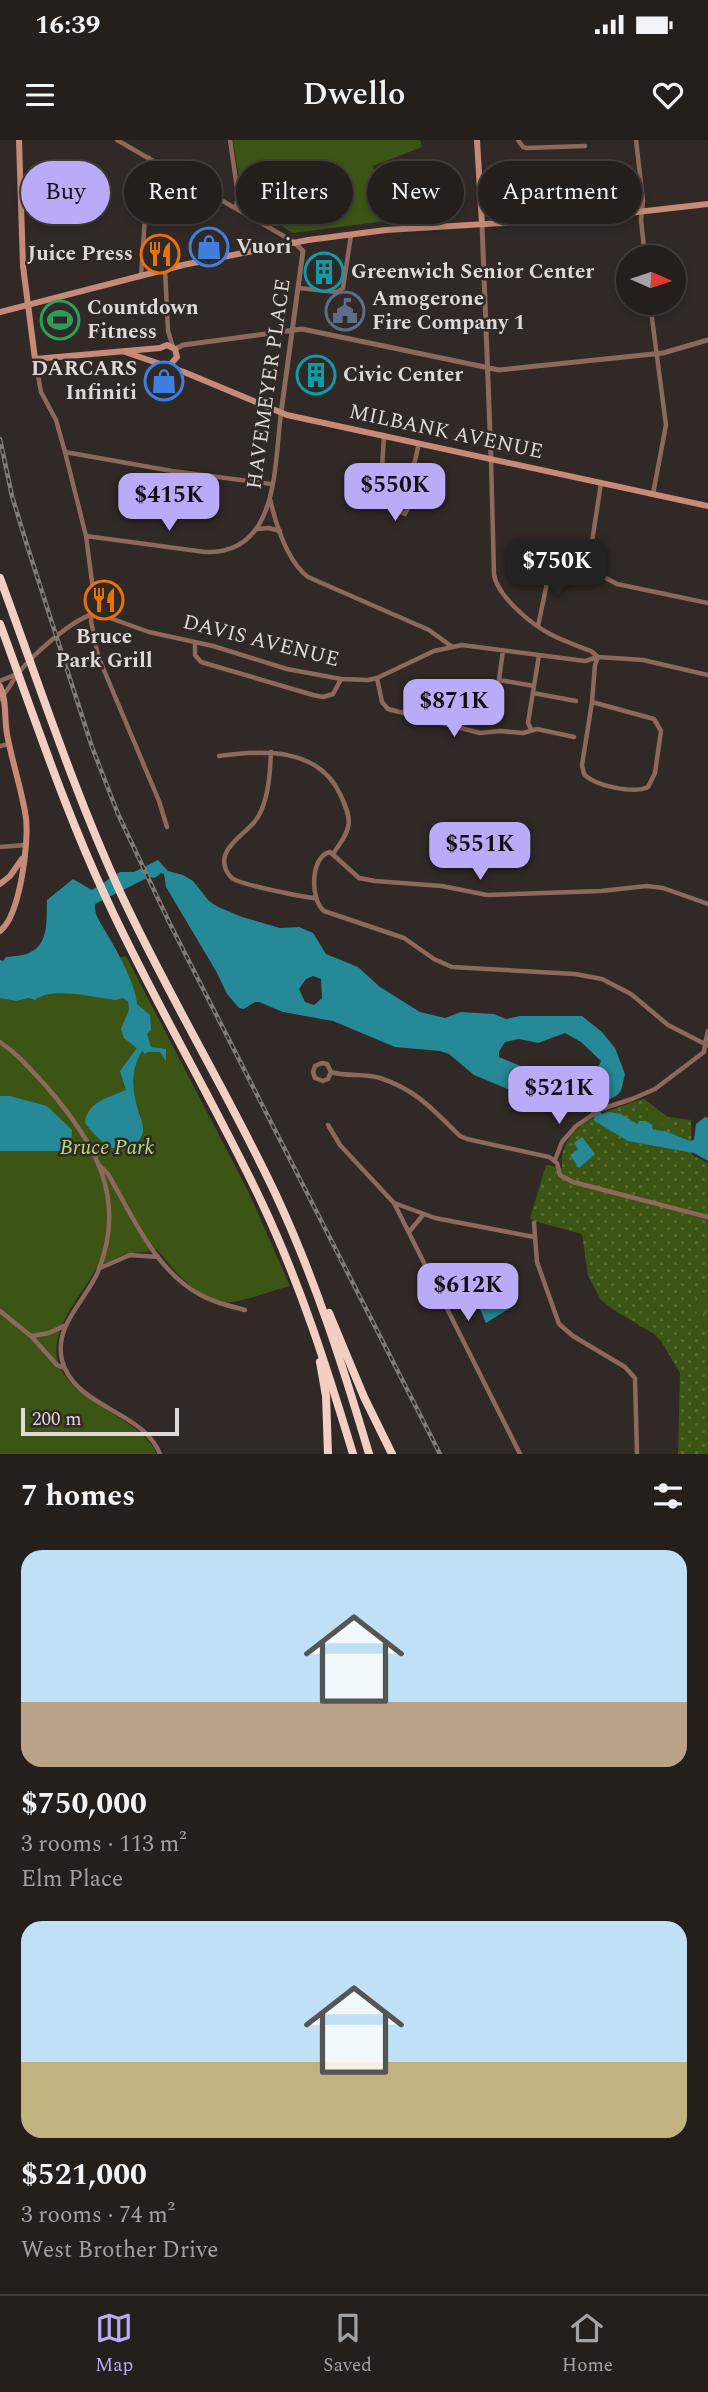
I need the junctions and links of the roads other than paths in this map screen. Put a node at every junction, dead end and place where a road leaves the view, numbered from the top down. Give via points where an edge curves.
1 (19, 140) edge
2 (117, 140) edge
3 (230, 140) edge
4 (477, 140) edge
5 (518, 140) edge
6 (636, 140) edge
7 (585, 146) dead end
8 (149, 158) junction
9 (478, 161) edge
10 (638, 161) edge
11 (236, 187) edge
12 (642, 192) edge
13 (708, 204) edge
14 (236, 207) edge
15 (642, 212) junction
16 (264, 224) edge
17 (481, 224) joint
18 (351, 234) junction
19 (295, 243) junction
20 (644, 245) edge
21 (165, 270) junction
22 (142, 276) junction
23 (298, 288) junction
24 (28, 304) junction
25 (0, 312) edge
26 (652, 315) edge
27 (292, 330) junction
28 (168, 331) junction
29 (708, 340) edge
30 (161, 347) junction
31 (174, 349) junction
32 (125, 352) junction
33 (657, 354) junction
34 (177, 358) junction
35 (35, 359) junction
36 (157, 362) junction
37 (168, 367) junction
38 (487, 369) junction
39 (184, 372) junction
40 (281, 413) junction
41 (384, 436) junction
42 (419, 443) junction
43 (65, 452) junction
44 (491, 458) junction
45 (601, 483) junction
46 (271, 484) junction
47 (653, 494) junction
48 (269, 495) junction
49 (708, 506) edge
50 (256, 531) junction
51 (281, 531) junction
52 (86, 536) junction
53 (551, 564) dead end
54 (0, 578) edge
55 (708, 603) edge
56 (92, 614) junction
57 (0, 624) edge
58 (538, 626) junction
59 (195, 642) junction
60 (451, 646) junction
61 (503, 650) junction
62 (539, 655) junction
63 (598, 657) junction
64 (18, 674) junction
65 (708, 676) edge
66 (377, 678) junction
67 (341, 679) junction
68 (0, 683) edge
69 (534, 686) junction
70 (533, 693) junction
71 (2, 697) edge
72 (576, 701) dead end
73 (592, 702) junction
74 (0, 722) edge
75 (531, 730) junction
76 (6, 731) junction
77 (574, 737) dead end
78 (9, 744) junction
79 (0, 746) edge
80 (271, 752) junction
81 (219, 756) dead end
82 (167, 827) dead end
83 (25, 845) junction
84 (0, 847) edge
85 (333, 853) junction
86 (23, 857) junction
87 (0, 884) edge
88 (316, 898) junction
89 (708, 904) edge
90 (0, 931) edge
91 (708, 1031) edge
92 (0, 1042) edge
93 (706, 1044) edge
94 (331, 1072) junction
95 (328, 1125) dead end
96 (555, 1160) junction
97 (100, 1166) junction
98 (394, 1203) junction
99 (423, 1215) junction
100 (708, 1217) edge
101 (534, 1223) dead end
102 (408, 1233) junction
103 (534, 1237) junction
104 (158, 1258) junction
105 (99, 1269) junction
106 (314, 1283) junction
107 (245, 1310) dead end
108 (0, 1311) edge
109 (311, 1321) junction
110 (66, 1325) junction
111 (31, 1336) junction
112 (65, 1368) junction
113 (160, 1454) edge
114 (328, 1454) edge
115 (353, 1454) edge
116 (369, 1454) edge
117 (392, 1454) edge
118 (520, 1454) edge
119 (637, 1454) edge

1 - 24 main road
2 - 8 street
3 - 11 street
4 - 9 main road
5 - 7 street via 527,148
6 - 10 street
8 - 14 street
8 - 22 street
12 - 15 street
13 - 15 main road
15 - 20 street
16 - 19 street
17 - 18 main road
17 - 38 street
18 - 19 main road
18 - 23 street via 345,284 340,291
19 - 21 main road
19 - 23 street, HAVEMEYER PLACE via 303,251
21 - 22 main road
21 - 28 street
22 - 24 main road
23 - 27 street, HAVEMEYER PLACE
24 - 25 main road
24 - 35 main road
26 - 33 street
27 - 31 street
27 - 38 street
27 - 40 street, HAVEMEYER PLACE
28 - 30 street
28 - 31 street
29 - 33 street
30 - 31 main road
30 - 32 main road
30 - 36 main road
31 - 34 main road
32 - 35 main road
32 - 36 main road
33 - 38 street
33 - 47 street via 666,425
34 - 37 main road
34 - 39 main road
35 - 43 street via 41,392 56,420
36 - 37 main road
37 - 39 main road, MILBANK AVENUE
38 - 44 street
39 - 40 main road, MILBANK AVENUE
40 - 41 main road, MILBANK AVENUE
40 - 46 street, HAVEMEYER PLACE
41 - 42 main road, MILBANK AVENUE
41 - 42 street via 380,500 405,514 413,497
42 - 44 main road, MILBANK AVENUE
43 - 46 street
43 - 52 street
44 - 45 main road, MILBANK AVENUE
44 - 58 street via 495,582
45 - 47 main road, MILBANK AVENUE
45 - 55 street via 590,555 598,574 617,584
46 - 48 street, HAVEMEYER PLACE
47 - 49 main road, MILBANK AVENUE
48 - 50 street, HAVEMEYER PLACE
48 - 51 street
50 - 51 street
50 - 52 street via 238,547 214,552
51 - 60 street via 296,566 309,577 429,630
52 - 56 street
53 - 58 street
54 - 106 highway via 121,894 264,1170
56 - 59 street, DAVIS AVENUE
56 - 64 street via 59,635
56 - 82 street via 102,667
57 - 64 highway
58 - 63 street
59 - 67 street, DAVIS AVENUE via 287,669
59 - 67 street via 195,655 201,662 313,695 333,694
60 - 61 street, DAVIS AVENUE
60 - 66 street, DAVIS AVENUE
61 - 62 street, DAVIS AVENUE
61 - 69 street via 499,680
62 - 63 street, DAVIS AVENUE via 590,661
62 - 69 street
63 - 65 street, DAVIS AVENUE via 643,660
63 - 73 street
64 - 68 street
64 - 71 street
64 - 109 highway via 107,900 260,1199
66 - 67 street, DAVIS AVENUE
66 - 75 street via 388,709 480,733
68 - 71 main road
69 - 70 street
70 - 72 street
70 - 75 street
71 - 76 main road
73 - 73 street via 584,774 633,791 648,787 655,773 659,725
74 - 76 main road
75 - 77 street
76 - 78 main road
78 - 79 street
78 - 83 main road via 24,811
80 - 81 street
80 - 85 street via 311,763 337,786 350,826
80 - 88 street via 261,811 226,853 225,866 230,877 241,883
83 - 84 street
83 - 86 main road
85 - 88 street via 326,852 317,863
85 - 89 street via 353,874 375,881 487,895 647,886
86 - 87 main road
86 - 90 main road via 13,916
88 - 93 street via 324,911 393,933 452,967 575,974 612,982 668,1025
91 - 93 street
92 - 97 street via 66,1110
93 - 96 street via 704,1052 655,1089 601,1109 576,1126
94 - 94 street via 322,1063 313,1072 323,1081
94 - 96 street via 380,1078 418,1095 467,1139
95 - 98 street via 345,1152
96 - 100 street via 560,1175 573,1182
97 - 104 street
97 - 105 street via 109,1225
98 - 99 street
98 - 102 street
99 - 102 street
99 - 103 street
101 - 103 street
102 - 118 street
103 - 119 street via 538,1267 559,1324 634,1375
104 - 105 street via 130,1255
104 - 107 street via 198,1293
105 - 110 street
106 - 116 highway
106 - 117 highway
108 - 111 street
109 - 114 highway via 324,1387
109 - 115 highway
110 - 111 street
110 - 112 street via 61,1342
111 - 112 street
112 - 113 street via 76,1385 150,1438

